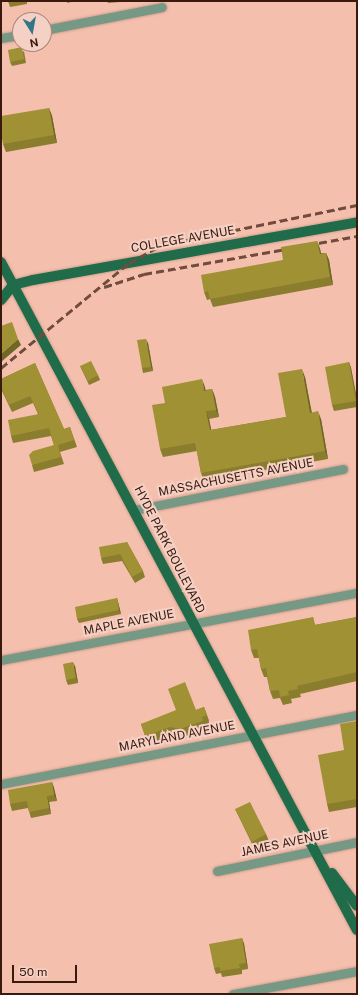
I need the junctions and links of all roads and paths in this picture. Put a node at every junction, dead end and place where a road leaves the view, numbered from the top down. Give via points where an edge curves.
1 (162, 7) dead end
2 (52, 28) edge
3 (12, 36) edge
4 (1, 38) edge
5 (357, 222) edge
6 (1, 262) edge
7 (13, 285) junction
8 (1, 300) edge
9 (343, 469) dead end
10 (134, 510) junction
11 (357, 593) edge
12 (192, 623) junction
13 (1, 660) edge
14 (357, 714) edge
15 (251, 735) junction
16 (1, 784) edge
17 (357, 842) edge
18 (313, 850) junction
19 (217, 870) dead end
20 (357, 906) edge
21 (357, 930) edge
22 (357, 971) edge
23 (233, 994) edge

1 - 2 street
3 - 4 street
5 - 7 main road, COLLEGE AVENUE
6 - 7 main road, HYDE PARK BOULEVARD
7 - 8 main road
7 - 10 main road, HYDE PARK BOULEVARD
9 - 10 street, MASSACHUSETTS AVENUE
10 - 12 main road, HYDE PARK BOULEVARD
11 - 12 street, MAPLE AVENUE
12 - 13 street, MAPLE AVENUE
12 - 15 main road, HYDE PARK BOULEVARD
14 - 15 street, MARYLAND AVENUE
15 - 16 street, MARYLAND AVENUE
15 - 18 main road, HYDE PARK BOULEVARD
17 - 18 street, JAMES AVENUE
18 - 19 street, JAMES AVENUE
18 - 20 main road, HYDE PARK BOULEVARD
18 - 21 main road, HYDE PARK BOULEVARD
22 - 23 street

